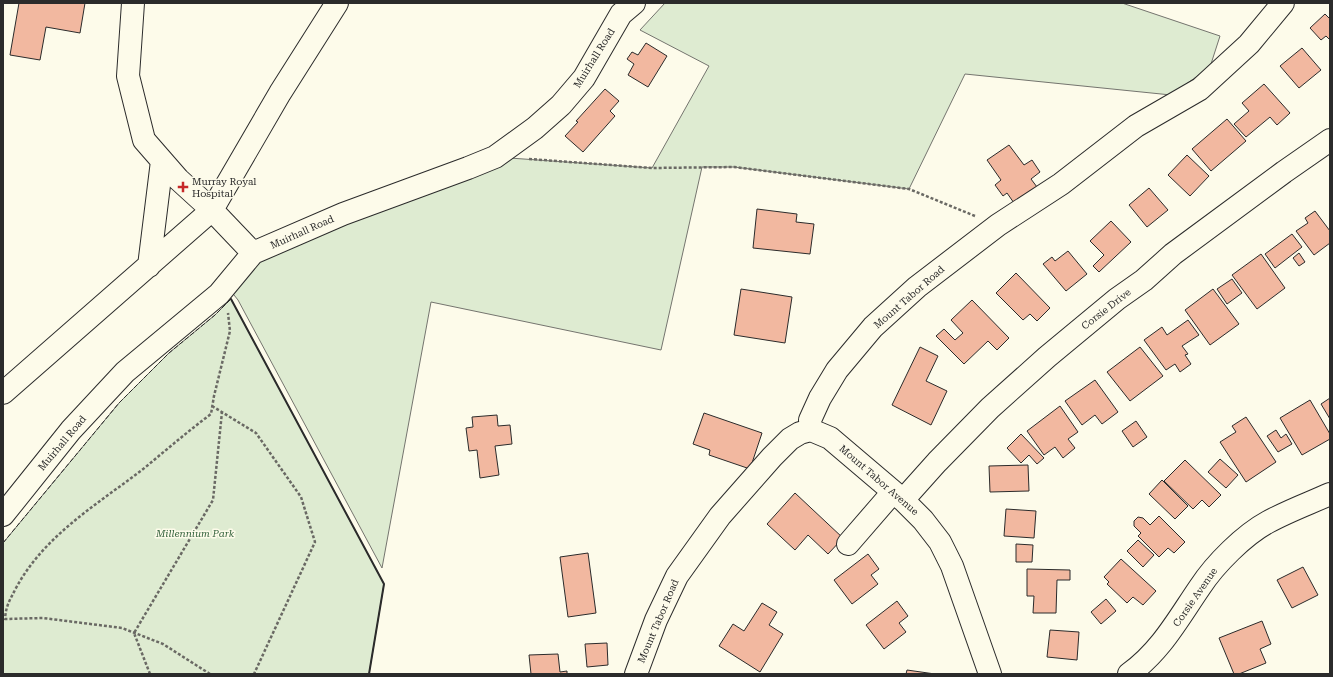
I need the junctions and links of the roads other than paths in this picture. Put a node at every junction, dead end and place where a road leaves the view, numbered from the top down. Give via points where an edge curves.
1 (133, 3) edge
2 (337, 3) edge
3 (634, 3) edge
4 (1283, 3) edge
5 (1330, 140) edge
6 (162, 160) junction
7 (212, 210) junction
8 (253, 253) junction
9 (149, 266) junction
10 (3, 393) edge
11 (811, 430) junction
12 (1330, 494) edge
13 (898, 496) junction
14 (3, 515) edge
15 (848, 544) dead end
16 (636, 674) edge
17 (990, 674) edge
18 (1129, 674) edge

1 - 6 street via 128,76 144,140
2 - 7 street via 280,93
3 - 8 street, Muirhall Road via 621,14 584,78 561,105 535,128 495,156 343,214
4 - 11 street, Mount Tabor Road via 1250,44 1200,89 1136,126 1061,184 998,225 917,287 873,327 836,370 810,420
5 - 13 street, Corsie Drive via 1173,254 1144,280 1117,299 990,408 937,462
6 - 7 street via 178,179
6 - 9 street
7 - 8 street
7 - 9 street
8 - 14 street, Muirhall Road via 219,294 125,372 72,430
9 - 10 street
11 - 13 street, Mount Tabor Avenue via 830,438
11 - 16 street, Mount Tabor Road via 790,439 772,457 720,516 681,570 656,620
12 - 18 street, Corsie Avenue via 1269,522 1242,541 1200,586 1159,648
13 - 15 street, Corsie Drive
13 - 17 street, Mount Tabor Avenue via 923,520 940,542 949,560

